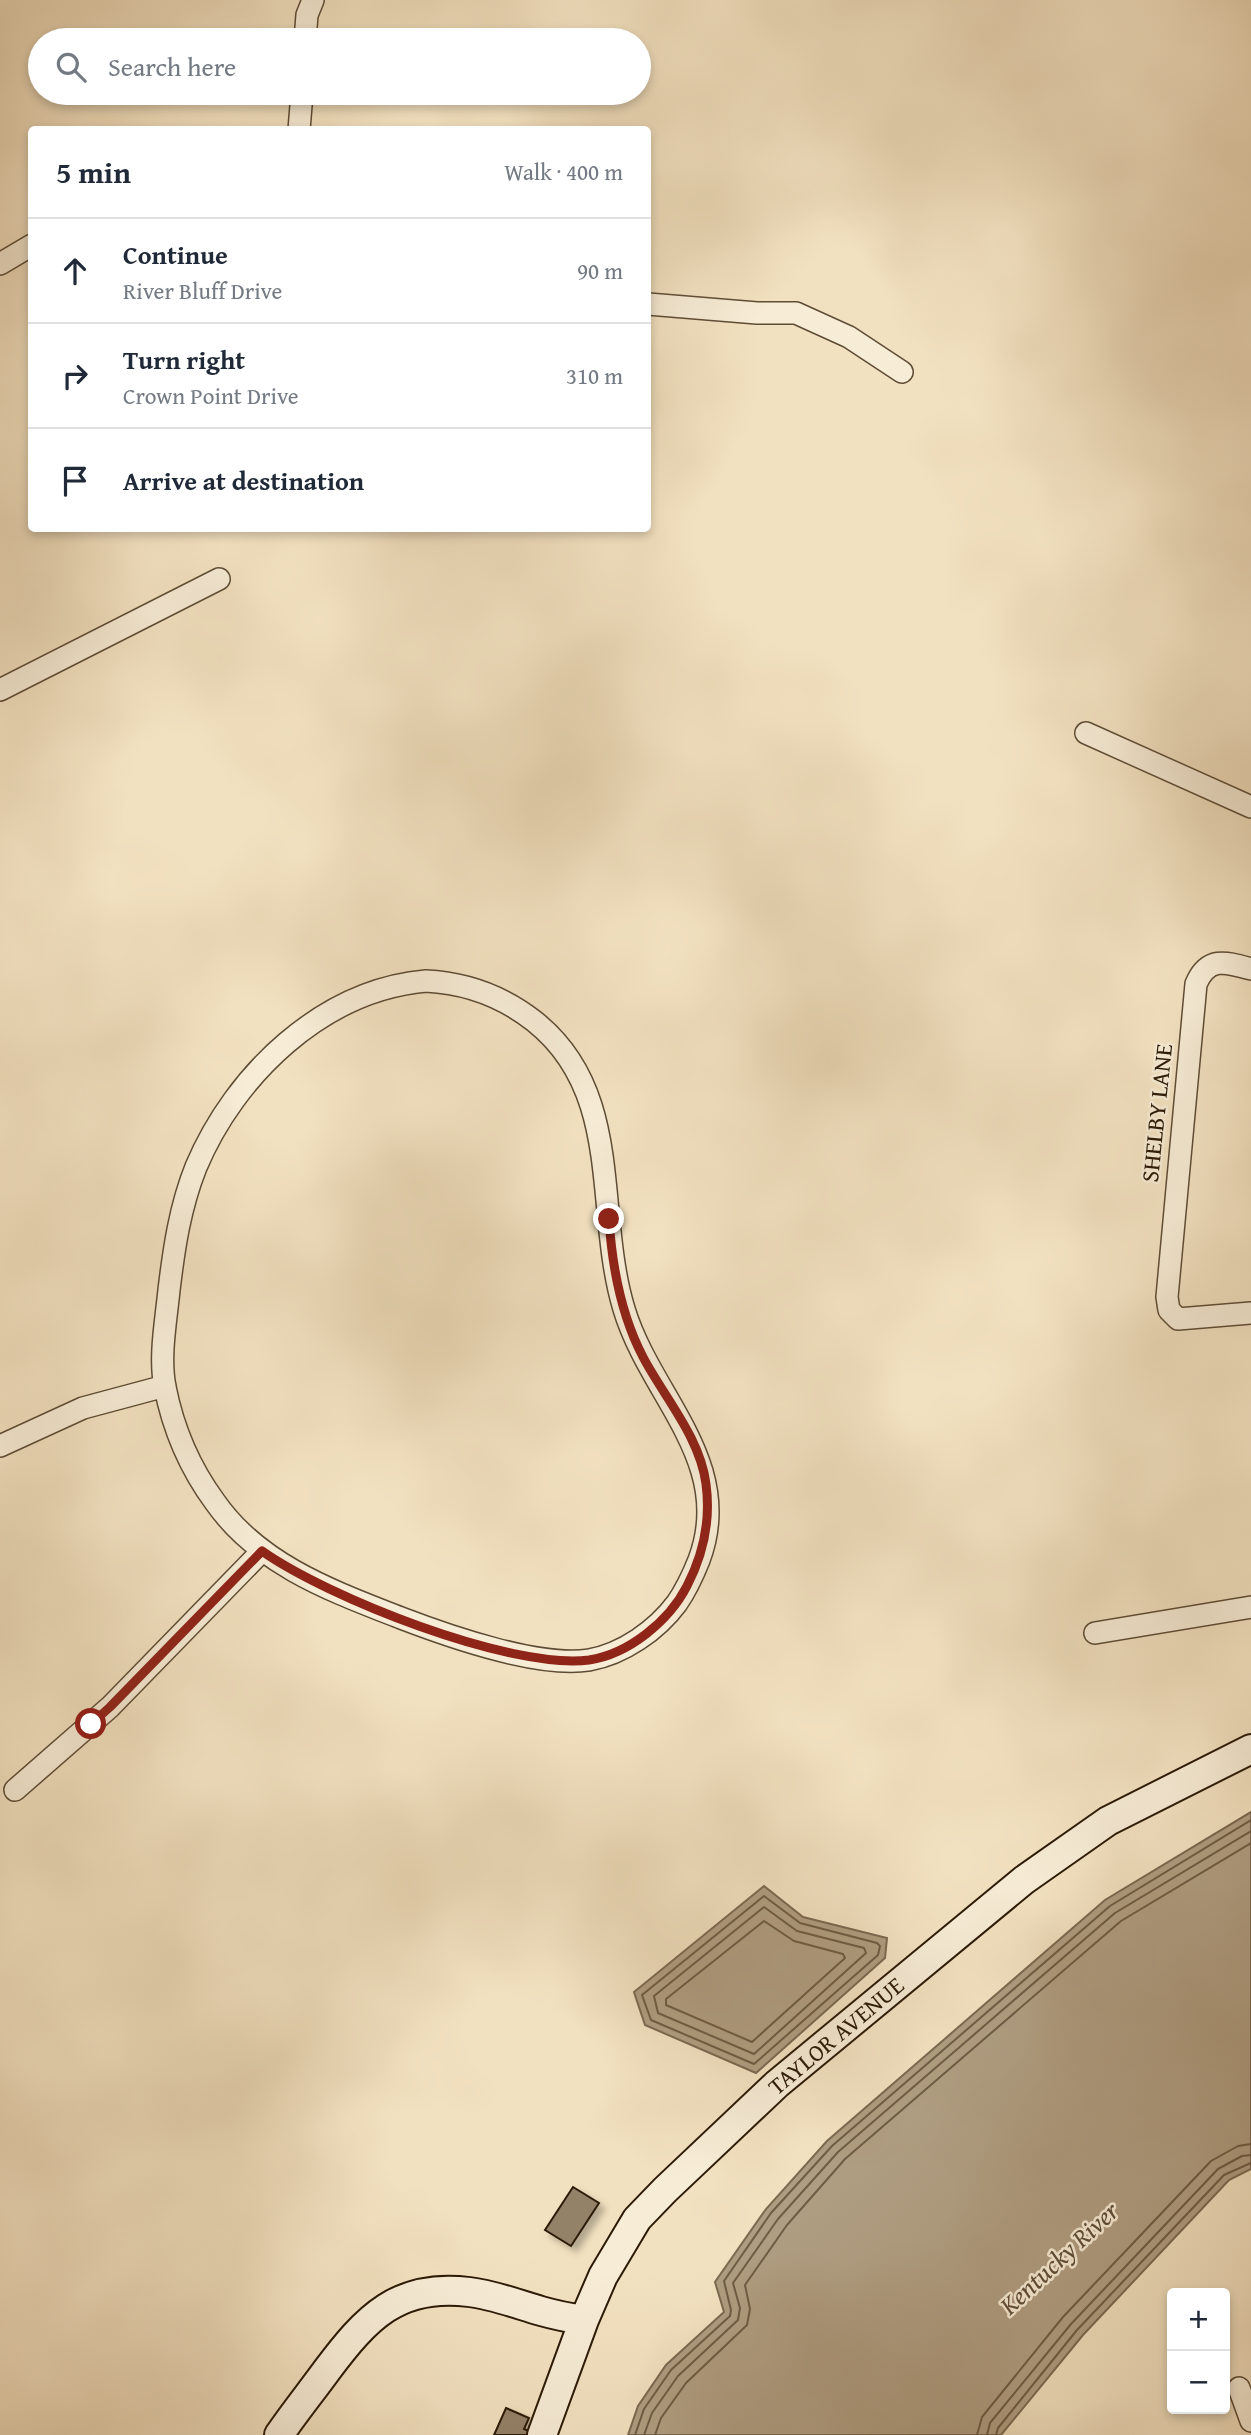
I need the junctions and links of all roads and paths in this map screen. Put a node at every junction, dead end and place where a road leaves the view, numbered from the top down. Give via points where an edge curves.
1 (313, 0) edge
2 (306, 28) edge
3 (301, 105) edge
4 (299, 126) edge
5 (28, 247) edge
6 (0, 264) edge
7 (651, 304) edge
8 (902, 372) dead end
9 (219, 579) dead end
10 (0, 690) edge
11 (1086, 733) dead end
12 (1251, 807) edge
13 (1251, 969) edge
14 (1251, 1313) edge
15 (164, 1386) junction
16 (0, 1446) edge
17 (262, 1551) junction
18 (1251, 1606) edge
19 (1095, 1633) dead end
20 (1251, 1749) edge
21 (15, 1790) dead end
22 (584, 2320) junction
23 (1239, 2388) dead end
24 (1251, 2421) edge
25 (279, 2435) edge
26 (542, 2435) edge

1 - 2 street
3 - 4 street
5 - 6 street
7 - 8 street via 796,313 849,337
9 - 10 street
11 - 12 street
13 - 14 street, SHELBY LANE via 1217,962 1200,973 1196,984 1167,1297 1176,1318
15 - 16 street via 83,1408
15 - 17 street via 178,1432 201,1480 234,1526
15 - 17 street via 167,1306 185,1199 213,1133 257,1072 283,1046 340,1006 369,993 426,981 493,996 549,1034 574,1065 592,1106 600,1137 614,1268 629,1327 685,1429 706,1479 705,1541 681,1598 650,1631 613,1652 580,1661 543,1658 422,1626 323,1586
17 - 21 street via 110,1707
18 - 19 street
20 - 22 main road, TAYLOR AVENUE via 1108,1822 1024,1880 786,2076 637,2219 603,2276
22 - 25 main road via 466,2291 429,2290 410,2295 359,2330
22 - 26 main road, TAYLOR AVENUE
23 - 24 street

